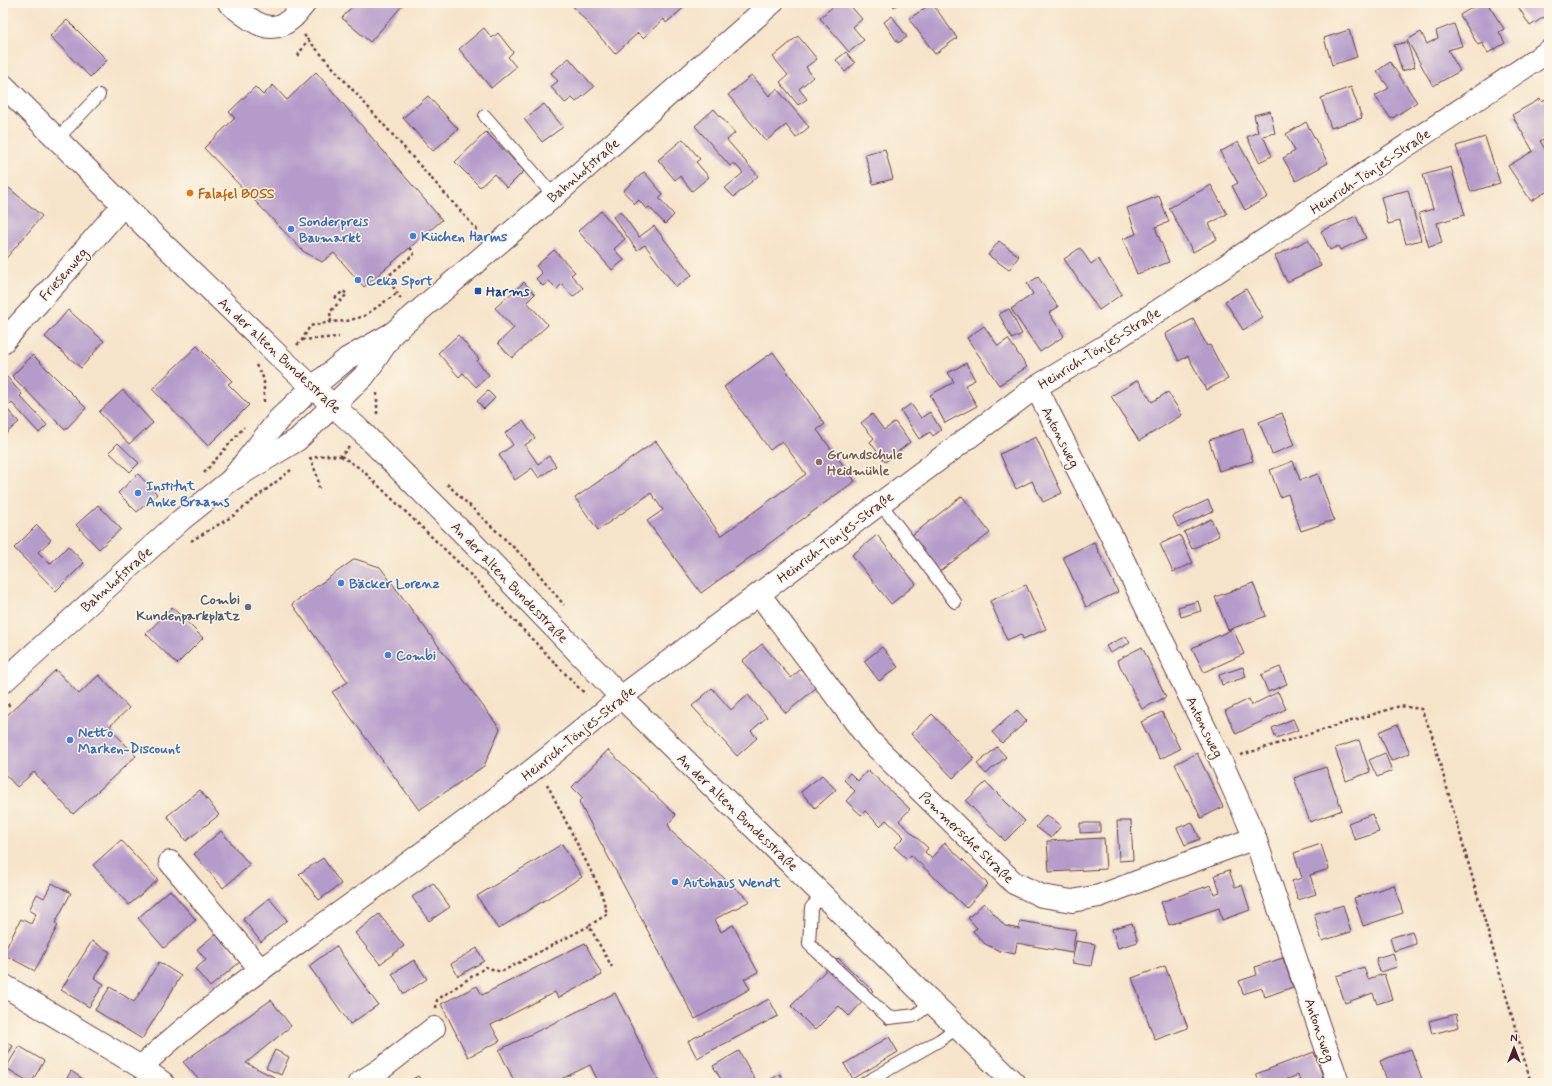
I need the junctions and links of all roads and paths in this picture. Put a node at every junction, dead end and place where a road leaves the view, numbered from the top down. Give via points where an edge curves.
1 (229, 3) edge
2 (305, 3) edge
3 (772, 3) edge
4 (284, 23) junction
5 (308, 39) junction
6 (1549, 51) edge
7 (298, 56) dead end
8 (3, 85) edge
9 (99, 95) dead end
10 (485, 116) dead end
11 (58, 138) junction
12 (554, 196) junction
13 (123, 205) junction
14 (410, 247) dead end
15 (493, 248) junction
16 (334, 299) dead end
17 (331, 322) junction
18 (393, 333) junction
19 (302, 340) dead end
20 (3, 342) edge
21 (313, 387) junction
22 (1036, 387) junction
23 (334, 406) junction
24 (341, 456) dead end
25 (304, 461) dead end
26 (294, 468) dead end
27 (232, 480) junction
28 (319, 491) dead end
29 (880, 503) junction
30 (188, 543) dead end
31 (759, 594) junction
32 (955, 602) dead end
33 (579, 688) dead end
34 (8, 691) edge
35 (621, 697) junction
36 (3, 710) edge
37 (1222, 761) junction
38 (535, 768) junction
39 (1255, 838) junction
40 (170, 862) dead end
41 (822, 895) junction
42 (589, 926) junction
43 (612, 967) dead end
44 (261, 970) junction
45 (3, 985) edge
46 (932, 1002) junction
47 (958, 1027) junction
48 (434, 1028) joint
49 (141, 1067) junction
50 (163, 1083) edge
51 (359, 1083) edge
52 (865, 1083) edge
53 (1014, 1083) edge
54 (1338, 1083) edge
55 (1531, 1083) edge

1 - 4 street via 256,24 268,27
2 - 4 street
3 - 12 street, Bahnhofstraße
4 - 5 path
5 - 7 path
5 - 15 path
6 - 22 street, Heinrich-Tönjes-Straße via 1105,346
8 - 11 street, An der alten Bundesstraße
9 - 11 lane
10 - 12 lane
11 - 13 street, An der alten Bundesstraße
12 - 15 street, Bahnhofstraße
13 - 20 street, Friesenweg
13 - 21 street, An der alten Bundesstraße
14 - 17 path via 414,254 387,277 396,294 364,316
15 - 18 street, Bahnhofstraße
16 - 17 path via 343,291 347,294 330,312
17 - 19 path via 310,326
18 - 21 street, Bahnhofstraße via 348,358
18 - 23 street, Bahnhofstraße via 364,376
21 - 23 street, An der alten Bundesstraße
21 - 27 street, Bahnhofstraße via 279,419
22 - 29 street, Heinrich-Tönjes-Straße
22 - 37 street, Antonsweg
23 - 27 street, Bahnhofstraße via 297,440
23 - 35 street, An der alten Bundesstraße
24 - 33 path via 361,469 461,565
25 - 28 path via 311,458 318,478
26 - 30 path via 233,516
27 - 34 street, Bahnhofstraße via 181,520
29 - 31 street, Heinrich-Tönjes-Straße
29 - 32 lane
31 - 35 street, Heinrich-Tönjes-Straße
31 - 39 street, Pommersche Straße via 869,740 1014,883 1042,896 1072,901 1099,896
34 - 36 path
35 - 38 street, Heinrich-Tönjes-Straße
35 - 41 street, An der alten Bundesstraße
37 - 39 street, Antonsweg
37 - 55 path via 1400,706 1421,708 1431,732
38 - 42 path via 549,787 602,891 607,914
38 - 44 street, Heinrich-Tönjes-Straße via 479,813
39 - 54 street, Antonsweg
40 - 44 street
41 - 46 street, An der alten Bundesstraße
41 - 46 lane via 811,908 809,944 889,1018 916,1015
42 - 43 path
42 - 48 path via 501,972 486,967 437,1000
44 - 49 street, Heinrich-Tönjes-Straße via 169,1041
45 - 49 street
46 - 47 street, An der alten Bundesstraße
47 - 52 lane
47 - 53 street, An der alten Bundesstraße
48 - 51 street
49 - 50 street

